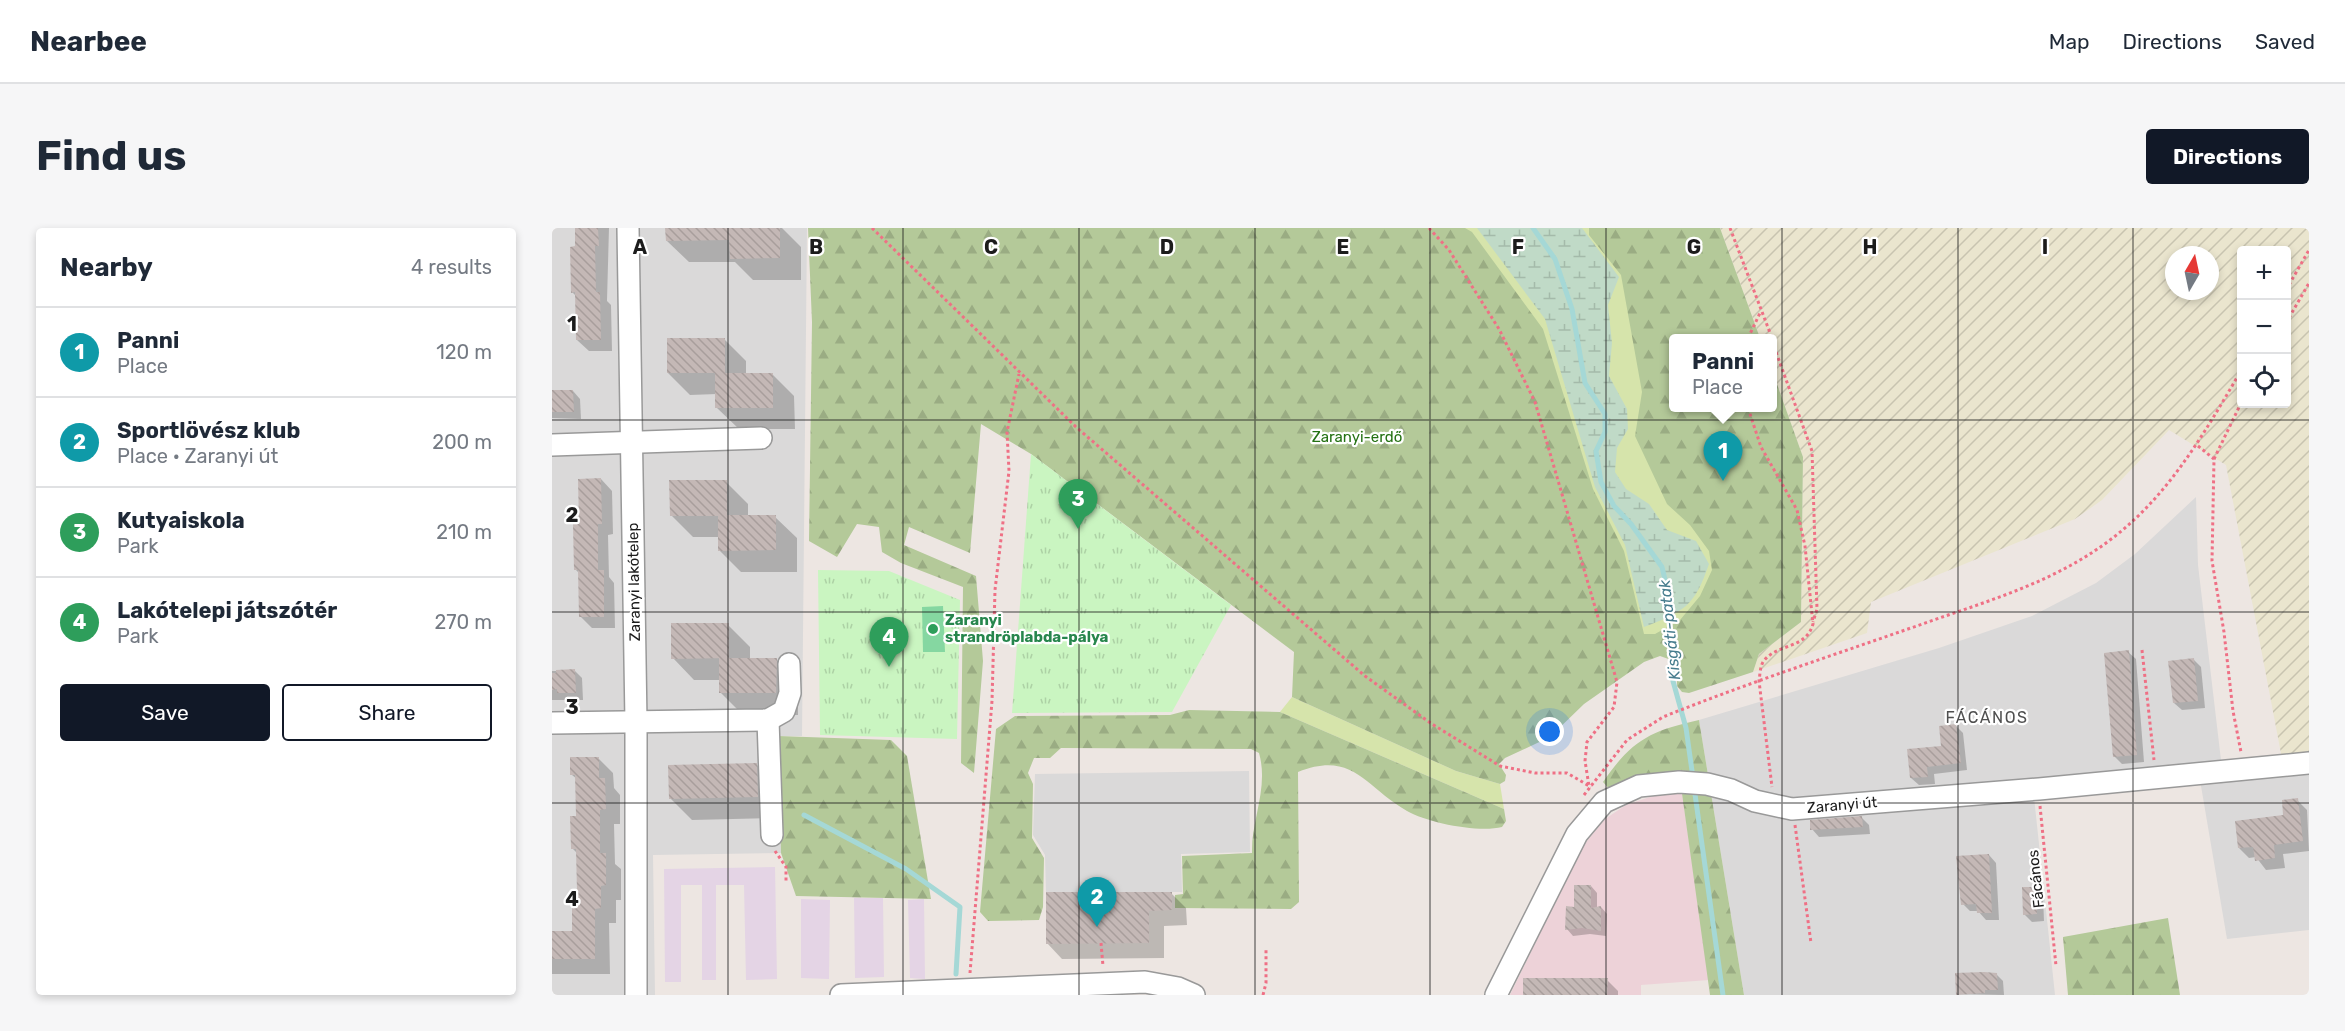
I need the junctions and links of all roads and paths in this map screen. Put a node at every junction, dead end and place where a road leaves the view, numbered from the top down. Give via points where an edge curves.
1 (628, 228) edge
2 (872, 228) edge
3 (1429, 228) edge
4 (1730, 228) edge
5 (2309, 250) edge
6 (2291, 281) edge
7 (2309, 284) edge
8 (1761, 311) junction
9 (2291, 315) edge
10 (1751, 334) edge
11 (1770, 334) edge
12 (1777, 354) edge
13 (1019, 373) junction
14 (2237, 376) edge
15 (2238, 408) edge
16 (1749, 412) edge
17 (761, 438) dead end
18 (632, 442) junction
19 (552, 445) edge
20 (2198, 446) junction
21 (2214, 459) junction
22 (1813, 624) junction
23 (2142, 650) dead end
24 (789, 664) dead end
25 (1759, 681) junction
26 (1663, 717) dead end
27 (768, 720) junction
28 (636, 722) junction
29 (552, 723) edge
30 (2309, 763) edge
31 (2245, 769) junction
32 (2155, 777) junction
33 (2039, 789) junction
34 (1783, 807) junction
35 (772, 835) joint
36 (786, 882) dead end
37 (1101, 943) dead end
38 (1810, 943) dead end
39 (1266, 948) dead end
40 (2056, 966) dead end
41 (1104, 983) junction
42 (968, 990) junction
43 (636, 995) edge
44 (841, 995) edge
45 (1194, 995) edge
46 (1263, 995) edge
47 (1496, 995) edge

1 - 18 street, Zaranyi lakótelep
2 - 13 path
3 - 13 path via 1449,250 1499,329 1535,402 1617,682 1614,707 1587,742 1589,786 1567,773 1535,773 1500,766 1365,676 1076,427
4 - 8 path
5 - 6 path
7 - 9 path
8 - 10 path
8 - 11 path
12 - 22 path via 1812,451 1817,609
13 - 42 path via 1007,432 1010,471 995,590 992,701
14 - 20 path
15 - 21 path
16 - 22 path via 1761,447 1797,510 1806,546
17 - 18 street
18 - 19 street
18 - 28 street, Zaranyi lakótelep
20 - 21 path
20 - 25 path via 2141,513 2111,539 2055,574
21 - 31 path via 2212,561
22 - 25 path via 1804,640 1764,661
23 - 32 path
24 - 27 street via 790,693 784,711
25 - 26 path
25 - 34 path
27 - 28 street
27 - 35 street
28 - 29 street
28 - 43 street, Zaranyi lakótelep
30 - 31 street, Zaranyi út
31 - 32 street, Zaranyi út
32 - 33 street, Zaranyi út
33 - 34 street, Zaranyi út
33 - 40 path, Fácános
34 - 38 path
34 - 47 street, Zaranyi út via 1707,784 1679,782 1639,786 1604,802 1577,834
35 - 36 path via 773,848 786,867
37 - 41 path
39 - 46 path
41 - 42 street
41 - 45 street via 1145,982
42 - 44 street

